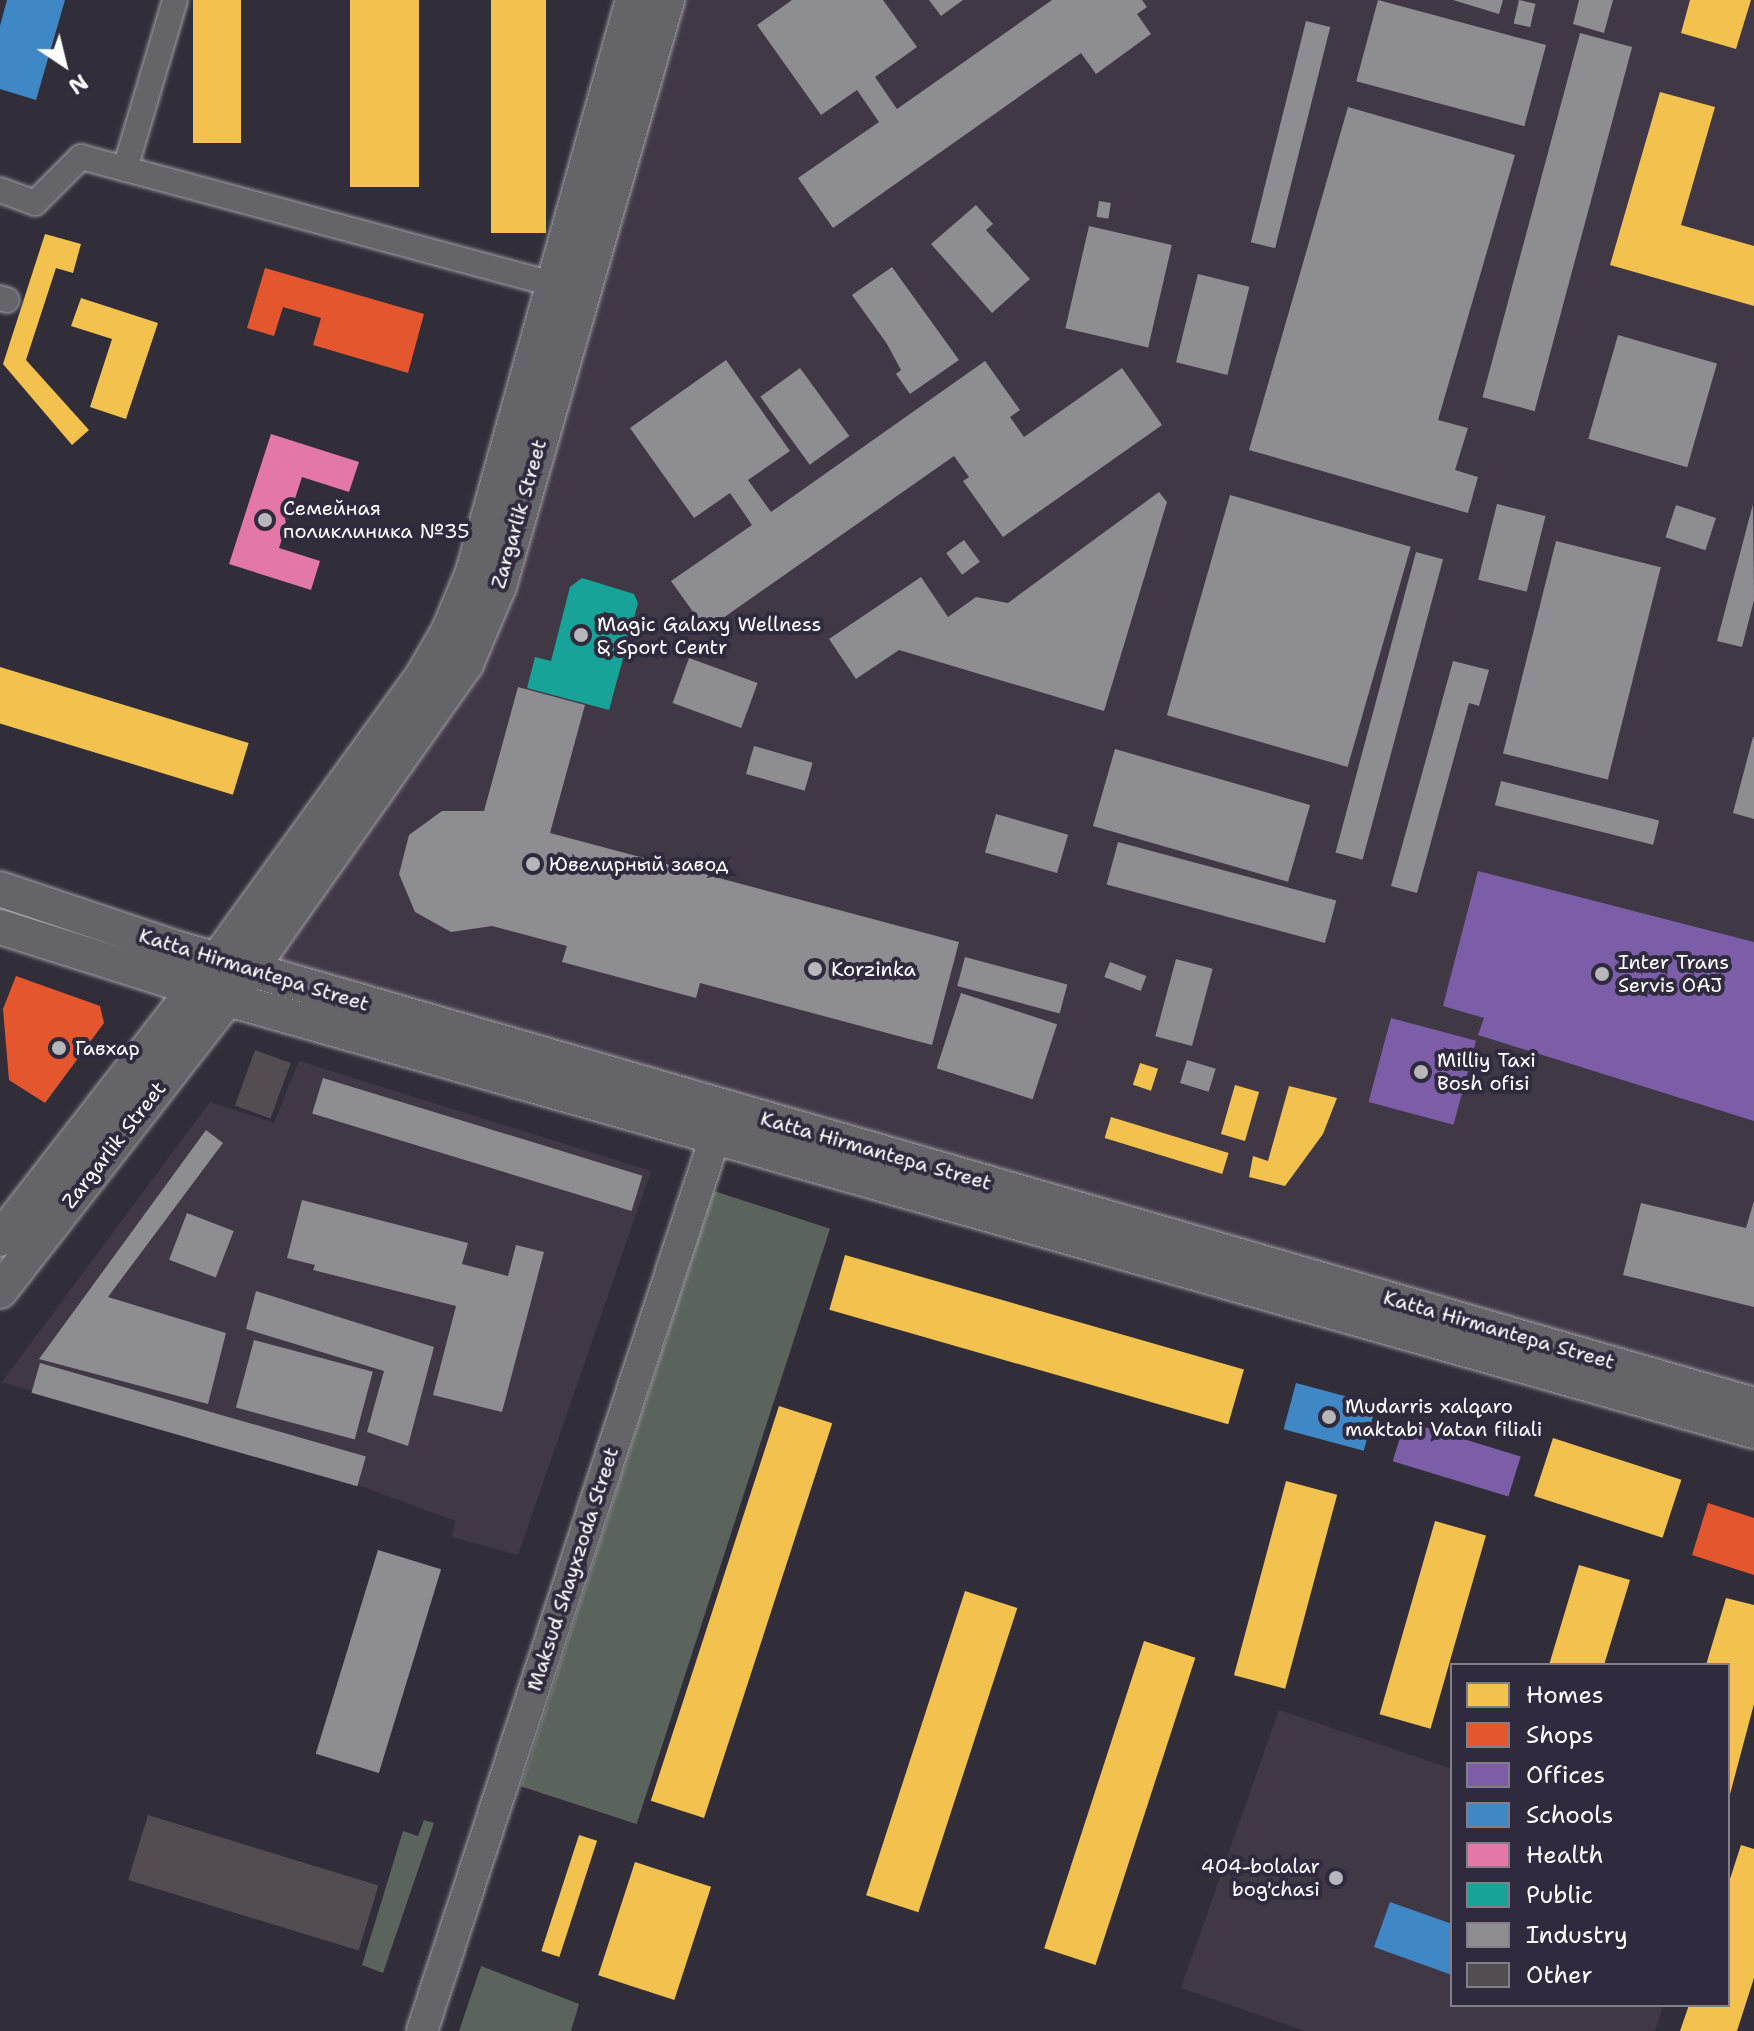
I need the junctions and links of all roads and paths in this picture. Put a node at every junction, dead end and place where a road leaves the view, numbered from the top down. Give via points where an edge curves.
1 (175, 0) edge
2 (633, 0) edge
3 (667, 0) edge
4 (125, 169) junction
5 (0, 190) edge
6 (567, 288) junction
7 (0, 889) edge
8 (0, 927) edge
9 (223, 979) junction
10 (720, 1120) junction
11 (0, 1239) edge
12 (0, 1291) edge
13 (1754, 1405) edge
14 (1754, 1431) edge
15 (422, 2031) edge

1 - 4 street
2 - 6 main road, Zargarlik Street
3 - 6 main road, Zargarlik Street
4 - 5 street via 81,157 35,203
4 - 6 street
6 - 9 main road, Zargarlik Street via 449,630
7 - 9 main road, Katta Hirmаntepa Street
8 - 9 main road, Katta Hirmаntepa Street
9 - 10 main road, Katta Hirmаntepa Street
9 - 11 main road, Zargarlik Street
9 - 12 main road, Zargarlik Street
10 - 13 main road, Katta Hirmаntepa Street
10 - 14 main road, Katta Hirmаntepa Street
10 - 15 street, Maksud Shayxzoda Street

